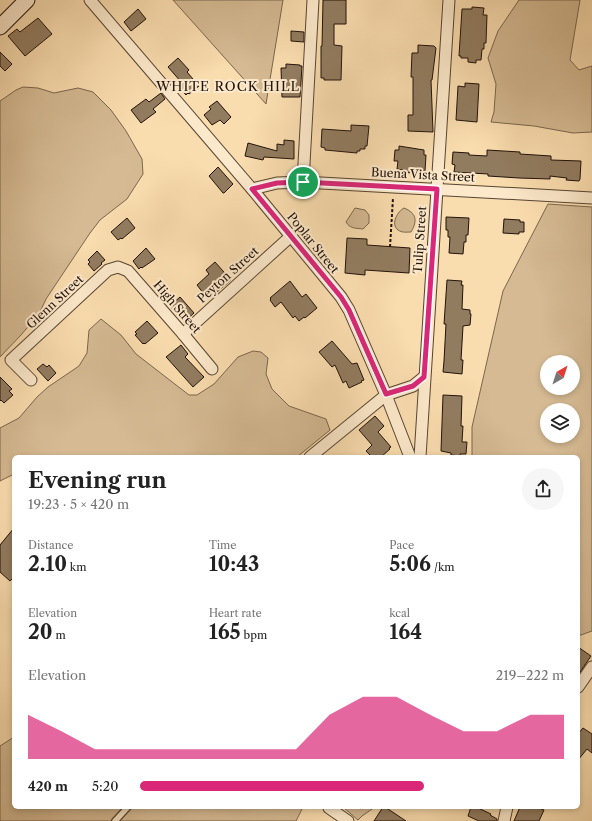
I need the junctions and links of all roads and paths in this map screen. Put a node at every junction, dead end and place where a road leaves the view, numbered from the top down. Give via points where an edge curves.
1 (27, 0) edge
2 (90, 0) edge
3 (313, 0) edge
4 (449, 0) edge
5 (0, 27) edge
6 (303, 182) junction
7 (252, 189) junction
8 (437, 189) junction
9 (393, 194) dead end
10 (592, 198) edge
11 (291, 236) junction
12 (390, 247) dead end
13 (118, 268) joint
14 (183, 334) junction
15 (212, 369) dead end
16 (424, 377) junction
17 (30, 380) dead end
18 (386, 394) junction
19 (312, 455) edge
20 (409, 455) edge
21 (420, 455) edge
22 (592, 667) edge
23 (580, 684) edge
24 (126, 809) edge
25 (330, 809) edge
26 (507, 809) edge
27 (115, 821) edge
28 (348, 821) edge
29 (504, 821) edge

1 - 5 main road
2 - 7 street, Poplar Street
3 - 6 street
4 - 8 street, Tulip Street
6 - 7 street, Buena Vista Street via 277,183
6 - 8 street, Buena Vista Street
7 - 11 street, Poplar Street
8 - 10 street, Buena Vista Street
8 - 16 street, Tulip Street
9 - 12 path
11 - 14 street, Peyton Street
11 - 18 street, Poplar Street via 349,310
13 - 14 street, High Street via 128,271
13 - 17 street, Glenn Street via 108,270 11,360
14 - 15 street, High Street
16 - 18 street via 413,386
16 - 21 street, Tulip Street
18 - 19 street
18 - 20 street, Poplar Street
22 - 23 street
24 - 27 lane
25 - 28 street
26 - 29 street

